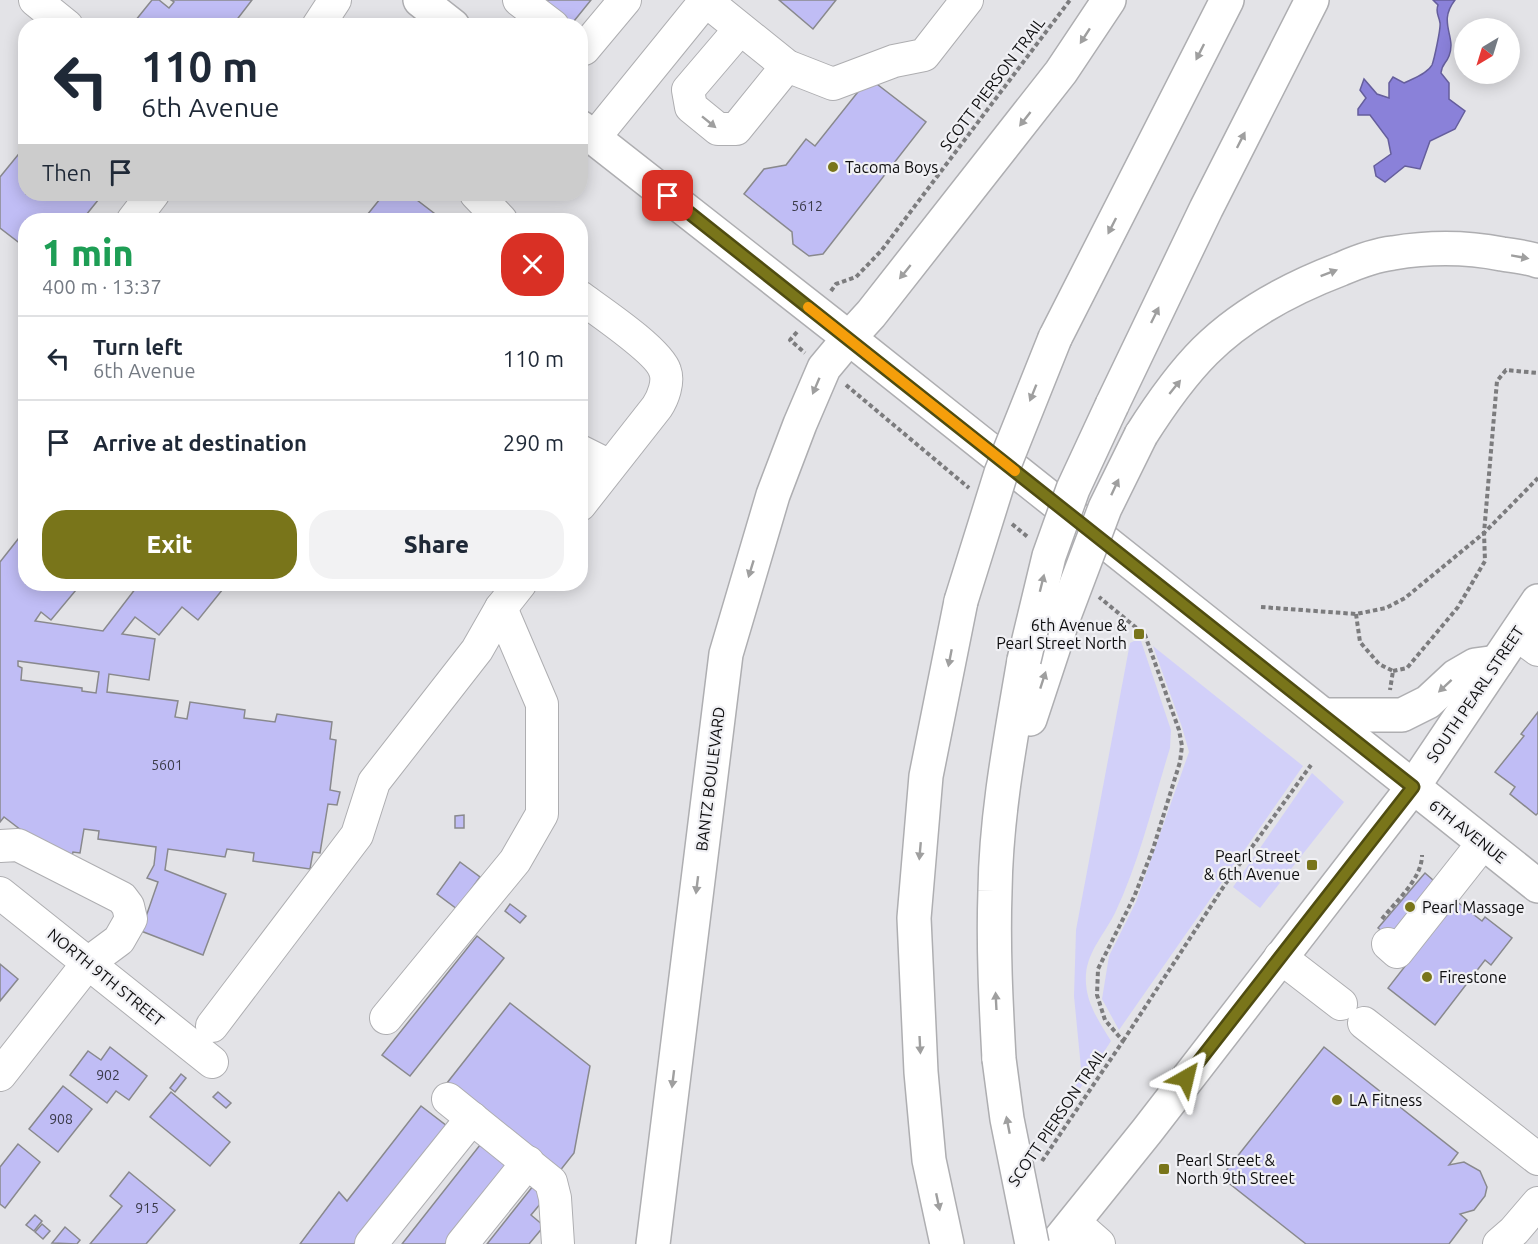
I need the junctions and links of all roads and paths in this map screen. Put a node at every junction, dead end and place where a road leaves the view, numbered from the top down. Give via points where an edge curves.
1 (35, 0) edge
2 (336, 0) edge
3 (420, 0) edge
4 (519, 0) edge
5 (625, 0) edge
6 (706, 0) edge
7 (967, 0) edge
8 (1070, 0) edge
9 (1109, 0) edge
10 (1227, 0) edge
11 (1312, 0) edge
12 (57, 18) edge
13 (324, 18) edge
14 (443, 18) edge
15 (543, 18) edge
16 (685, 26) junction
17 (740, 29) junction
18 (588, 44) edge
19 (718, 53) junction
20 (787, 66) junction
21 (588, 132) edge
22 (588, 134) edge
23 (148, 201) edge
24 (483, 201) edge
25 (138, 213) edge
26 (494, 213) edge
27 (1538, 261) edge
28 (836, 284) dead end
29 (588, 303) edge
30 (849, 338) junction
31 (1538, 373) edge
32 (588, 455) edge
33 (610, 466) junction
34 (1538, 478) edge
35 (588, 495) edge
36 (1484, 533) junction
37 (511, 596) edge
38 (1538, 601) edge
39 (1261, 607) dead end
40 (1356, 614) junction
41 (1145, 635) dead end
42 (1527, 642) edge
43 (1497, 662) junction
44 (1393, 670) junction
45 (1389, 700) dead end
46 (1323, 715) junction
47 (1311, 765) dead end
48 (1413, 787) junction
49 (999, 815) junction
50 (1483, 843) junction
51 (0, 846) edge
52 (1422, 855) dead end
53 (1536, 880) edge
54 (0, 893) edge
55 (1388, 944) joint
56 (1280, 957) junction
57 (88, 963) junction
58 (386, 1018) dead end
59 (212, 1026) dead end
60 (1123, 1041) junction
61 (212, 1062) dead end
62 (0, 1075) edge
63 (1538, 1159) edge
64 (528, 1162) junction
65 (1040, 1164) dead end
66 (1538, 1203) edge
67 (1065, 1233) edge
68 (1515, 1240) edge
69 (557, 1243) edge
70 (371, 1244) edge
71 (462, 1244) edge
72 (653, 1244) edge
73 (947, 1244) edge
74 (1032, 1244) edge
75 (1099, 1244) edge

1 - 12 street
2 - 13 street
3 - 14 main road
4 - 15 street
5 - 18 street
6 - 16 street
6 - 17 street
7 - 20 street via 924,55 894,61 833,84
8 - 28 path, SCOTT PIERSON TRAIL via 881,251 856,277
9 -> 30 main road, BANTZ BOULEVARD via 1061,72
10 -> 73 main road, bridge via 1054,338 1001,473 961,601 926,776 914,918 929,1160
49 -> 11 main road, bridge via 1024,660 1049,556 1073,489 1206,209
16 - 19 street
16 - 21 street
17 - 19 street
17 - 20 street
19 -> 20 street via 688,90 691,107 718,129 736,129
22 - 30 main road, 6TH AVENUE
23 - 25 street
24 - 26 street
49 -> 27 main road, bridge via 1063,619 1106,508 1163,401 1205,351 1274,299 1356,262 1430,249 1478,249
29 - 33 street via 655,355 665,371 662,400
30 - 46 main road, 6TH AVENUE
30 -> 72 main road, BANTZ BOULEVARD via 824,368 800,424 773,495 726,654
31 - 36 path via 1506,370 1497,381
32 - 33 street
33 - 35 street
34 - 36 path
36 - 40 path via 1405,598 1386,608
36 - 44 path via 1485,561 1458,608 1407,668
37 - 58 street via 542,704 542,814 514,861
37 - 59 street via 477,650 374,782 357,835
38 - 42 main road, SOUTH PEARL STREET
39 - 40 path
40 - 44 path via 1360,642 1379,664
41 - 60 path, SCOTT PIERSON TRAIL via 1182,746 1153,849 1098,969 1097,995 1105,1020
42 - 43 main road, SOUTH PEARL STREET
43 -> 46 main road via 1475,664 1428,702 1402,715
43 - 48 main road, SOUTH PEARL STREET
44 - 45 path
46 - 48 main road, 6TH AVENUE
47 - 60 path via 1226,883
48 - 50 main road, 6TH AVENUE
48 - 56 main road, SOUTH PEARL STREET
74 -> 49 main road, bridge via 999,1059 994,961
50 - 53 main road, 6TH AVENUE
50 - 55 street via 1397,952
51 - 57 street via 18,845 122,898 131,919 119,940
52 - 55 path via 1418,874 1372,932
54 - 57 street, NORTH 9TH STREET
56 - 63 street
56 - 67 main road, SOUTH PEARL STREET
57 - 61 street, NORTH 9TH STREET
57 - 62 street
60 - 65 path, SCOTT PIERSON TRAIL
64 - 69 street via 553,1185
64 - 70 street via 460,1109
64 - 71 street
66 - 68 street
67 - 75 street

